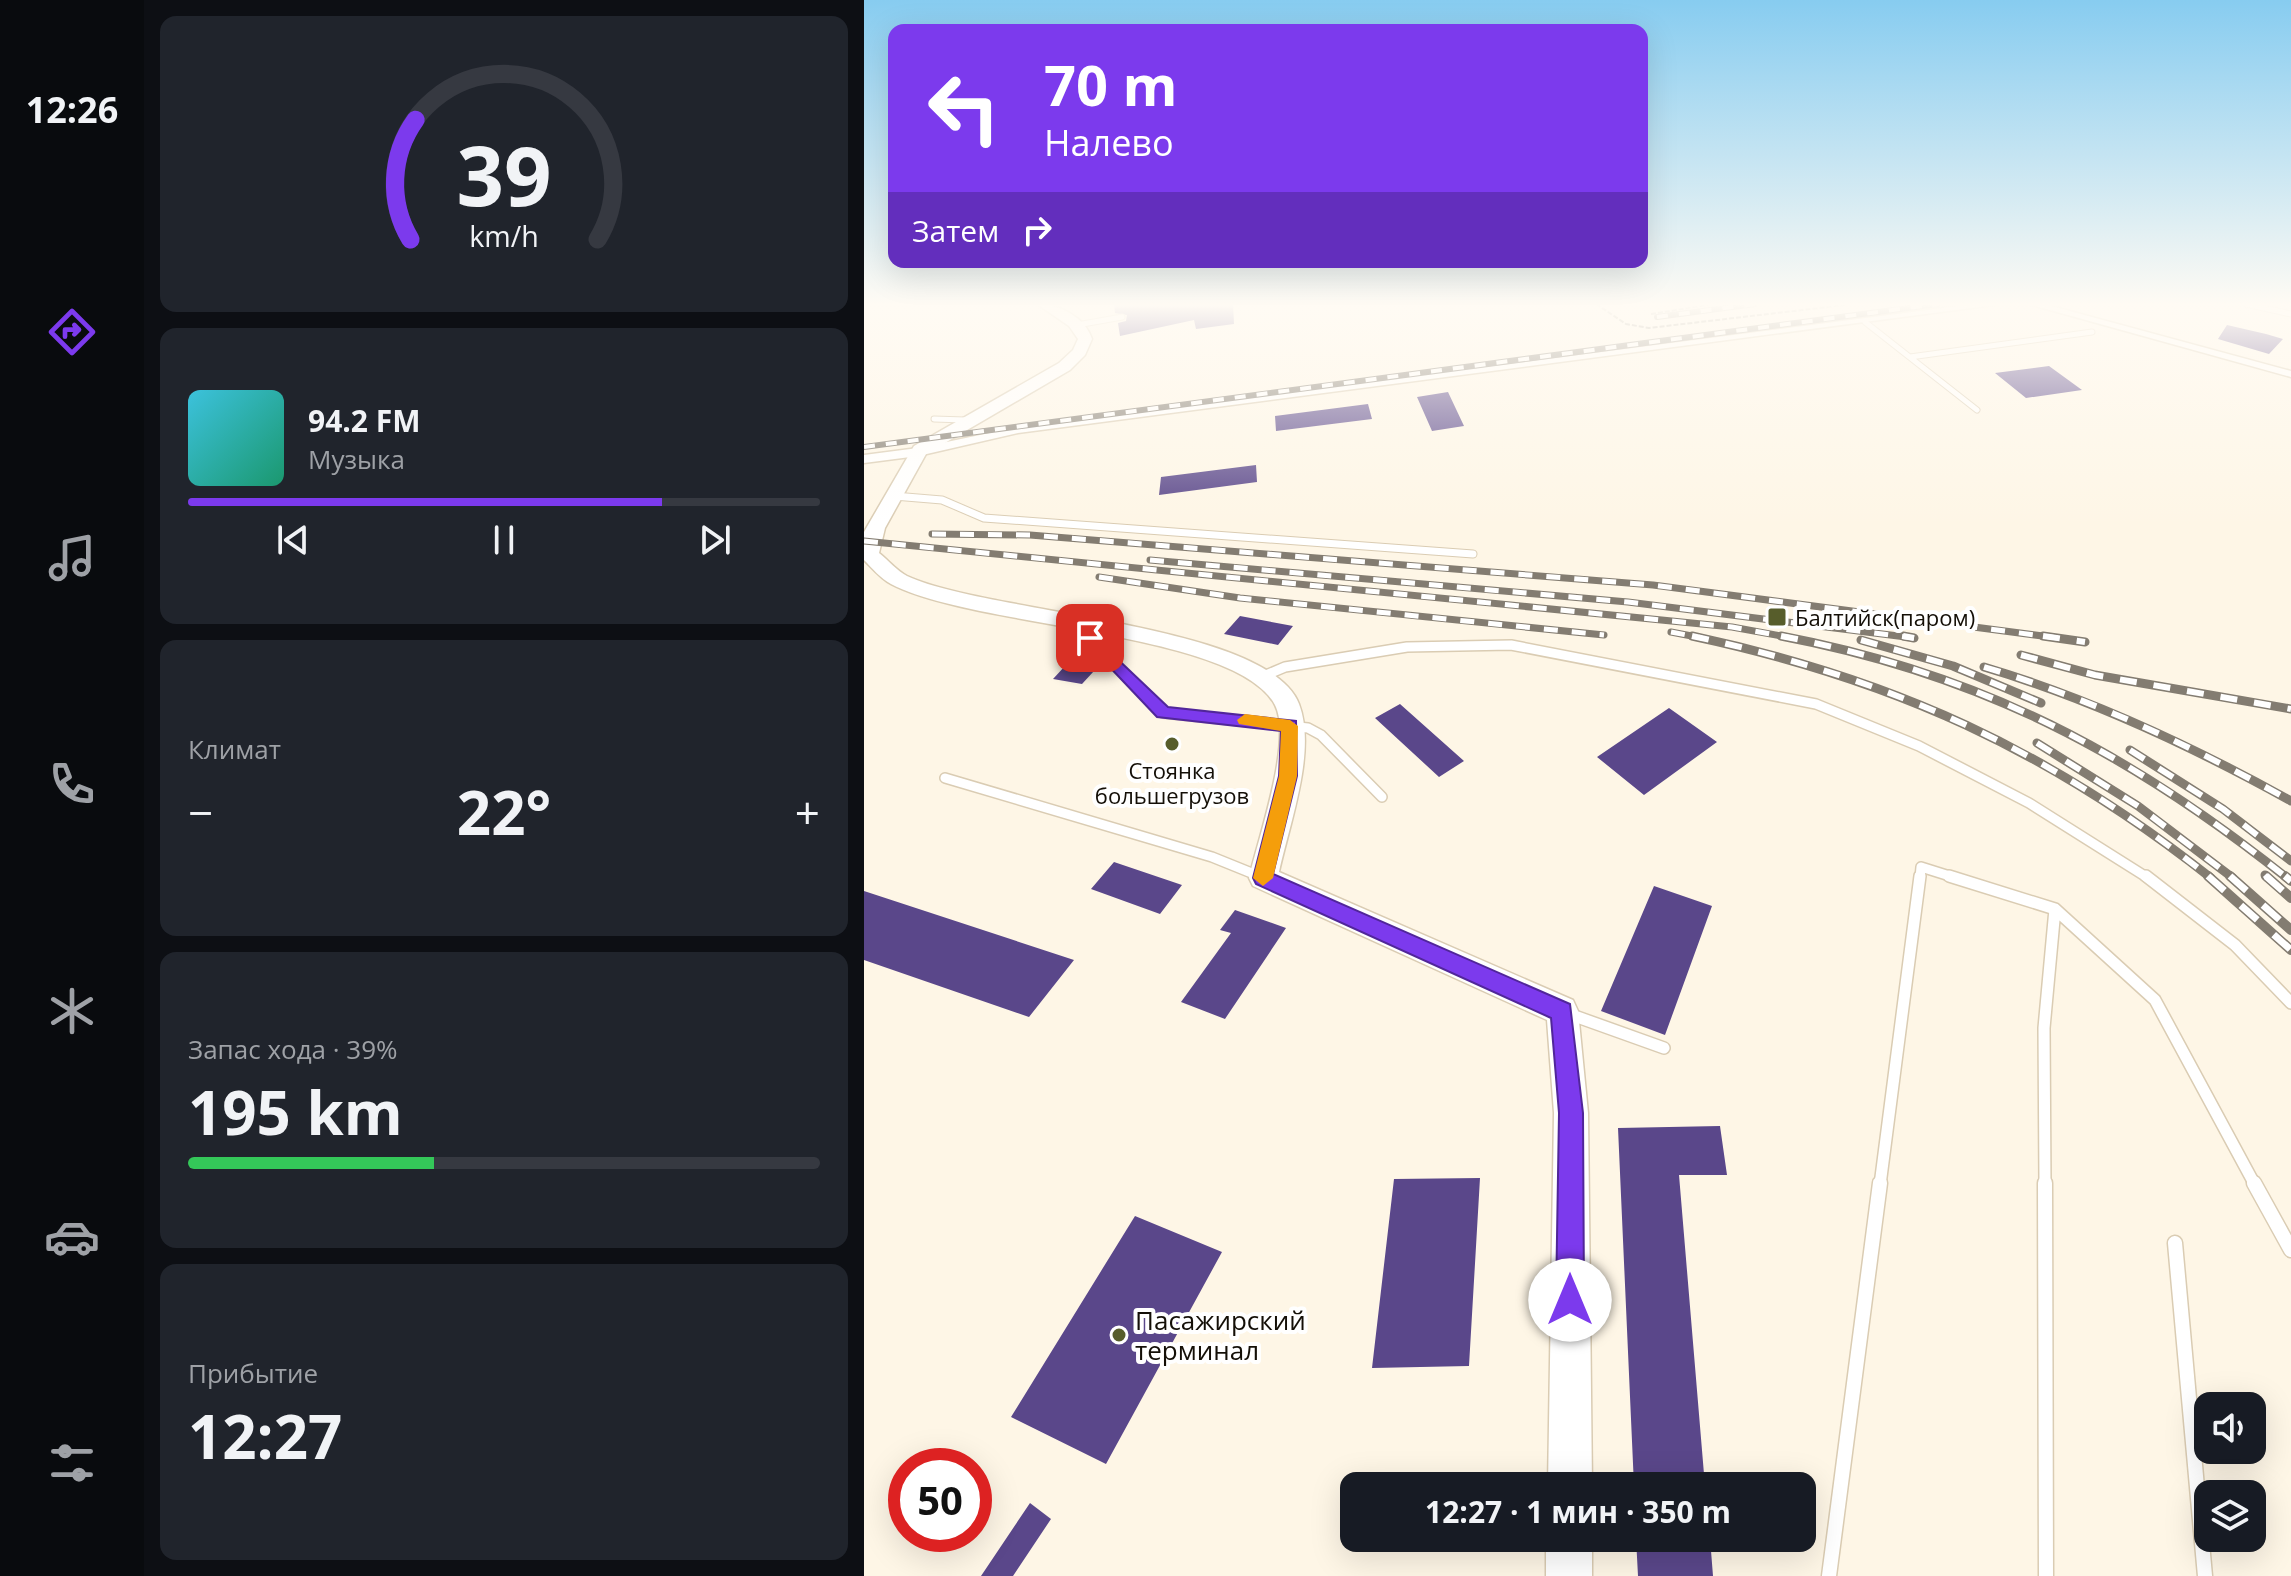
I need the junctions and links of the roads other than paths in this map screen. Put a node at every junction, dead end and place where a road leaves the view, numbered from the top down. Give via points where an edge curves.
1 (1047, 378) edge
2 (1429, 378) edge
3 (1936, 378) edge
4 (1977, 410) dead end
5 (934, 419) dead end
6 (965, 420) junction
7 (918, 452) junction
8 (864, 459) edge
9 (894, 496) junction
10 (1473, 554) dead end
11 (1074, 623) junction
12 (1266, 675) junction
13 (1290, 726) junction
14 (945, 778) dead end
15 (1382, 797) dead end
16 (1263, 878) junction
17 (2055, 909) junction
18 (2291, 1003) edge
19 (1562, 1011) junction
20 (1664, 1048) dead end
21 (2175, 1243) dead end
22 (2291, 1250) edge
23 (1570, 1472) edge
24 (1569, 1552) edge
25 (1569, 1576) edge
26 (1829, 1576) edge
27 (2046, 1576) edge
28 (2205, 1576) edge

1 - 6 main road
2 - 7 street via 1018,430
3 - 4 lane
5 - 6 lane
6 - 7 main road
7 - 8 street
7 - 9 main road
9 - 10 lane via 942,500 984,518
9 - 11 main road via 869,542 869,554 884,574 945,597
11 - 12 main road via 1203,650
11 - 13 lane via 1163,713
12 - 13 main road via 1287,702
12 - 18 lane via 1285,667 1407,647 1511,645 1816,704 1988,781 2142,873 2235,945
13 - 15 lane via 1321,735
13 - 16 main road via 1288,776
14 - 16 lane via 1212,857
16 - 19 main road
17 - 22 lane via 2155,1000
17 - 26 lane via 1921,867
17 - 27 lane via 2044,1028
19 - 20 lane
19 - 23 main road via 1571,1113
21 - 28 lane
24 - 25 main road

